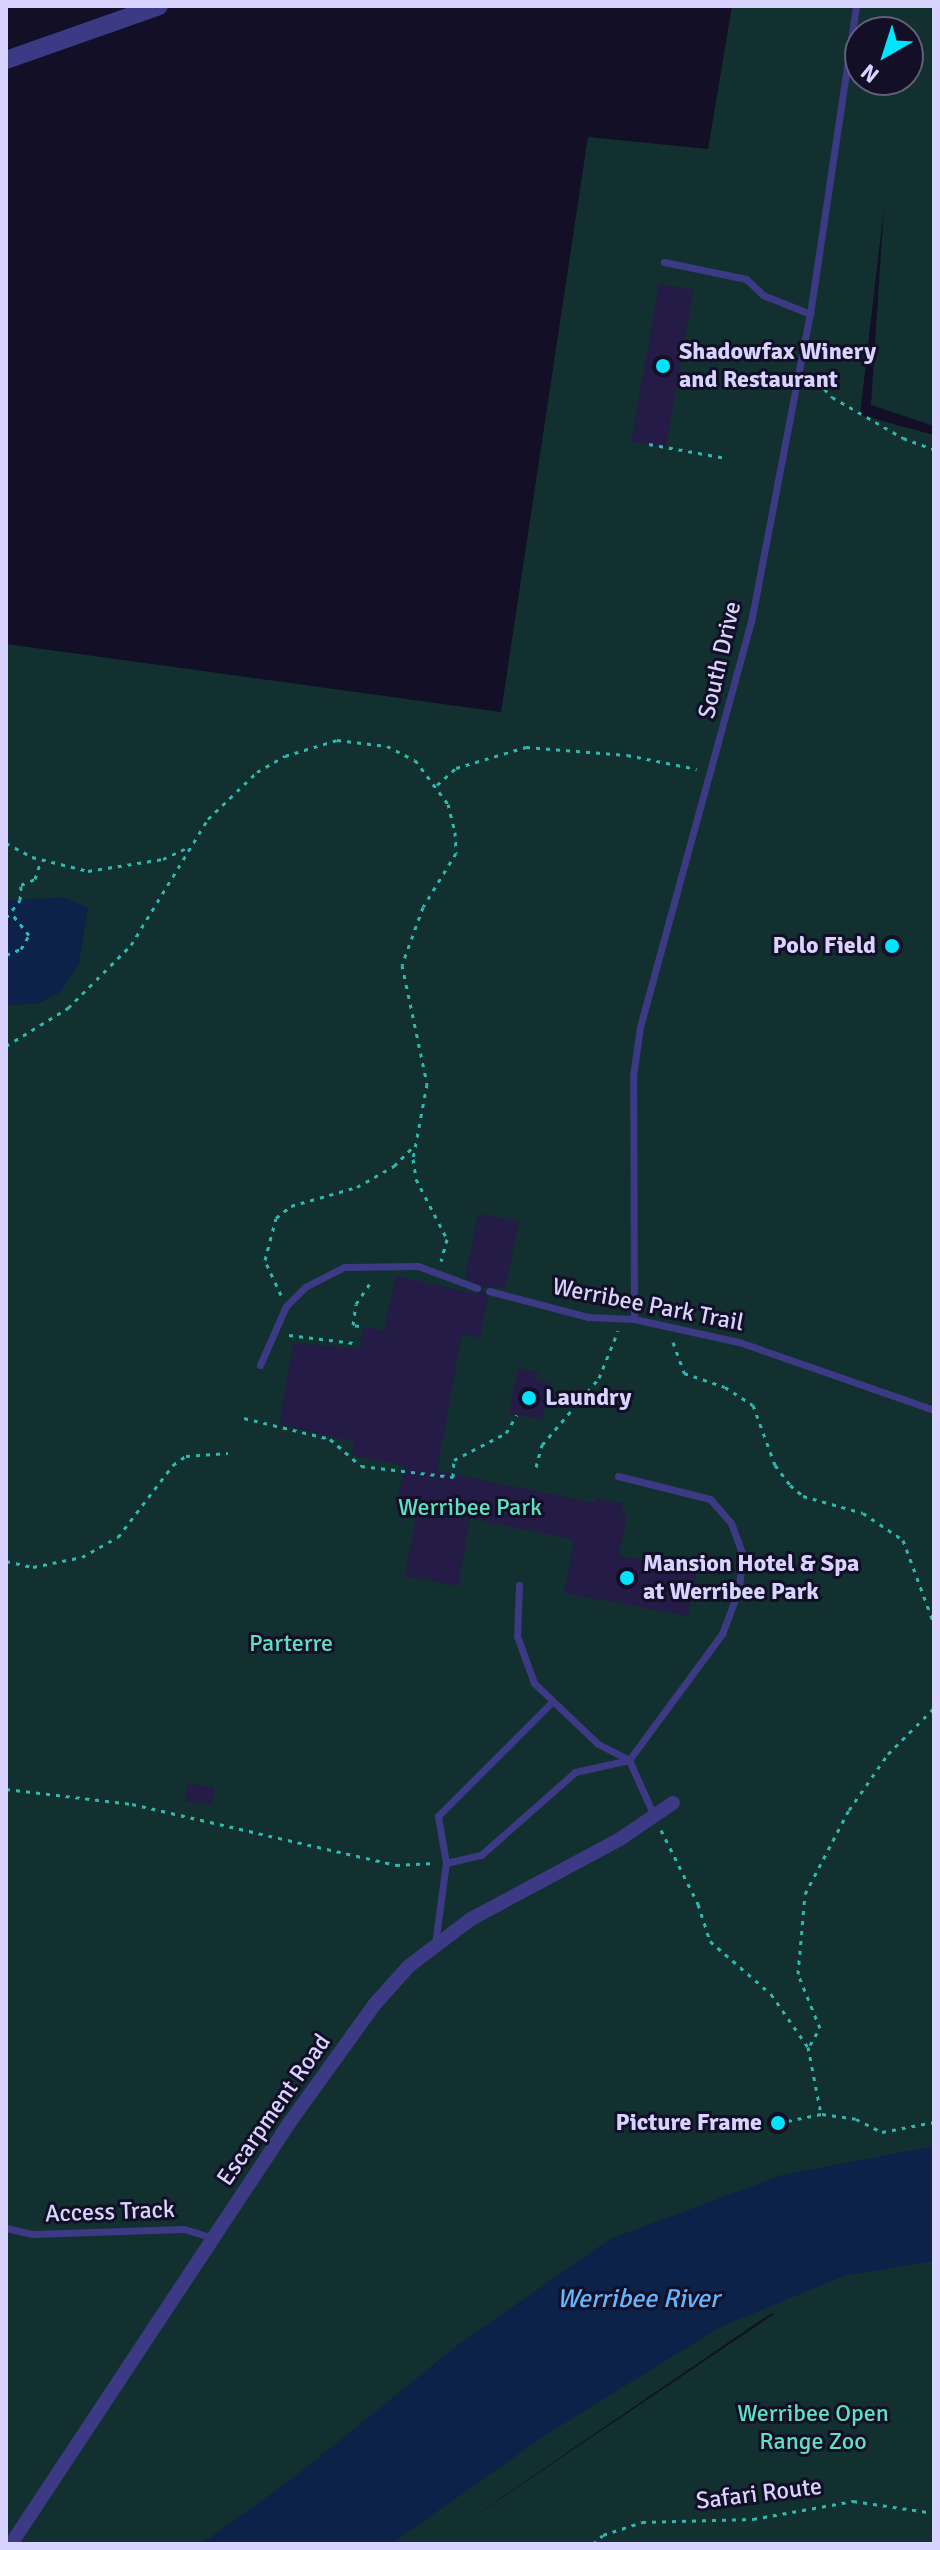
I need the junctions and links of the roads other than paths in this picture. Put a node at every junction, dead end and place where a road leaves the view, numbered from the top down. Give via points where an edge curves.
1 (159, 6) edge
2 (856, 6) edge
3 (6, 60) edge
4 (664, 262) dead end
5 (810, 314) junction
6 (477, 1288) dead end
7 (489, 1291) dead end
8 (634, 1319) junction
9 (260, 1365) dead end
10 (934, 1410) edge
11 (618, 1476) dead end
12 (519, 1585) dead end
13 (551, 1703) junction
14 (629, 1760) junction
15 (673, 1803) dead end
16 (654, 1816) junction
17 (446, 1863) junction
18 (435, 1946) junction
19 (6, 2228) edge
20 (213, 2238) junction
21 (11, 2544) edge

1 - 3 street
2 - 5 lane, South Drive
4 - 5 lane via 746,279 763,295
5 - 8 lane, South Drive via 751,622 640,1027 633,1076
6 - 9 lane via 444,1279 432,1269 357,1265 317,1280 286,1306
7 - 8 lane, Werribee Park Trail via 588,1317
8 - 10 lane, Werribee Park Trail via 739,1342
11 - 14 lane via 710,1499 731,1523 742,1553 739,1589 722,1634
12 - 13 lane via 517,1636 524,1664
13 - 14 lane via 598,1744
13 - 17 lane via 438,1816
14 - 16 lane
14 - 17 lane via 575,1772 481,1855
15 - 16 street, Escarpment Road
16 - 18 street, Escarpment Road via 471,1919
17 - 18 lane
18 - 20 street, Escarpment Road via 374,2005
19 - 20 lane, Access Track via 32,2234 184,2229
20 - 21 street, Escarpment Road

